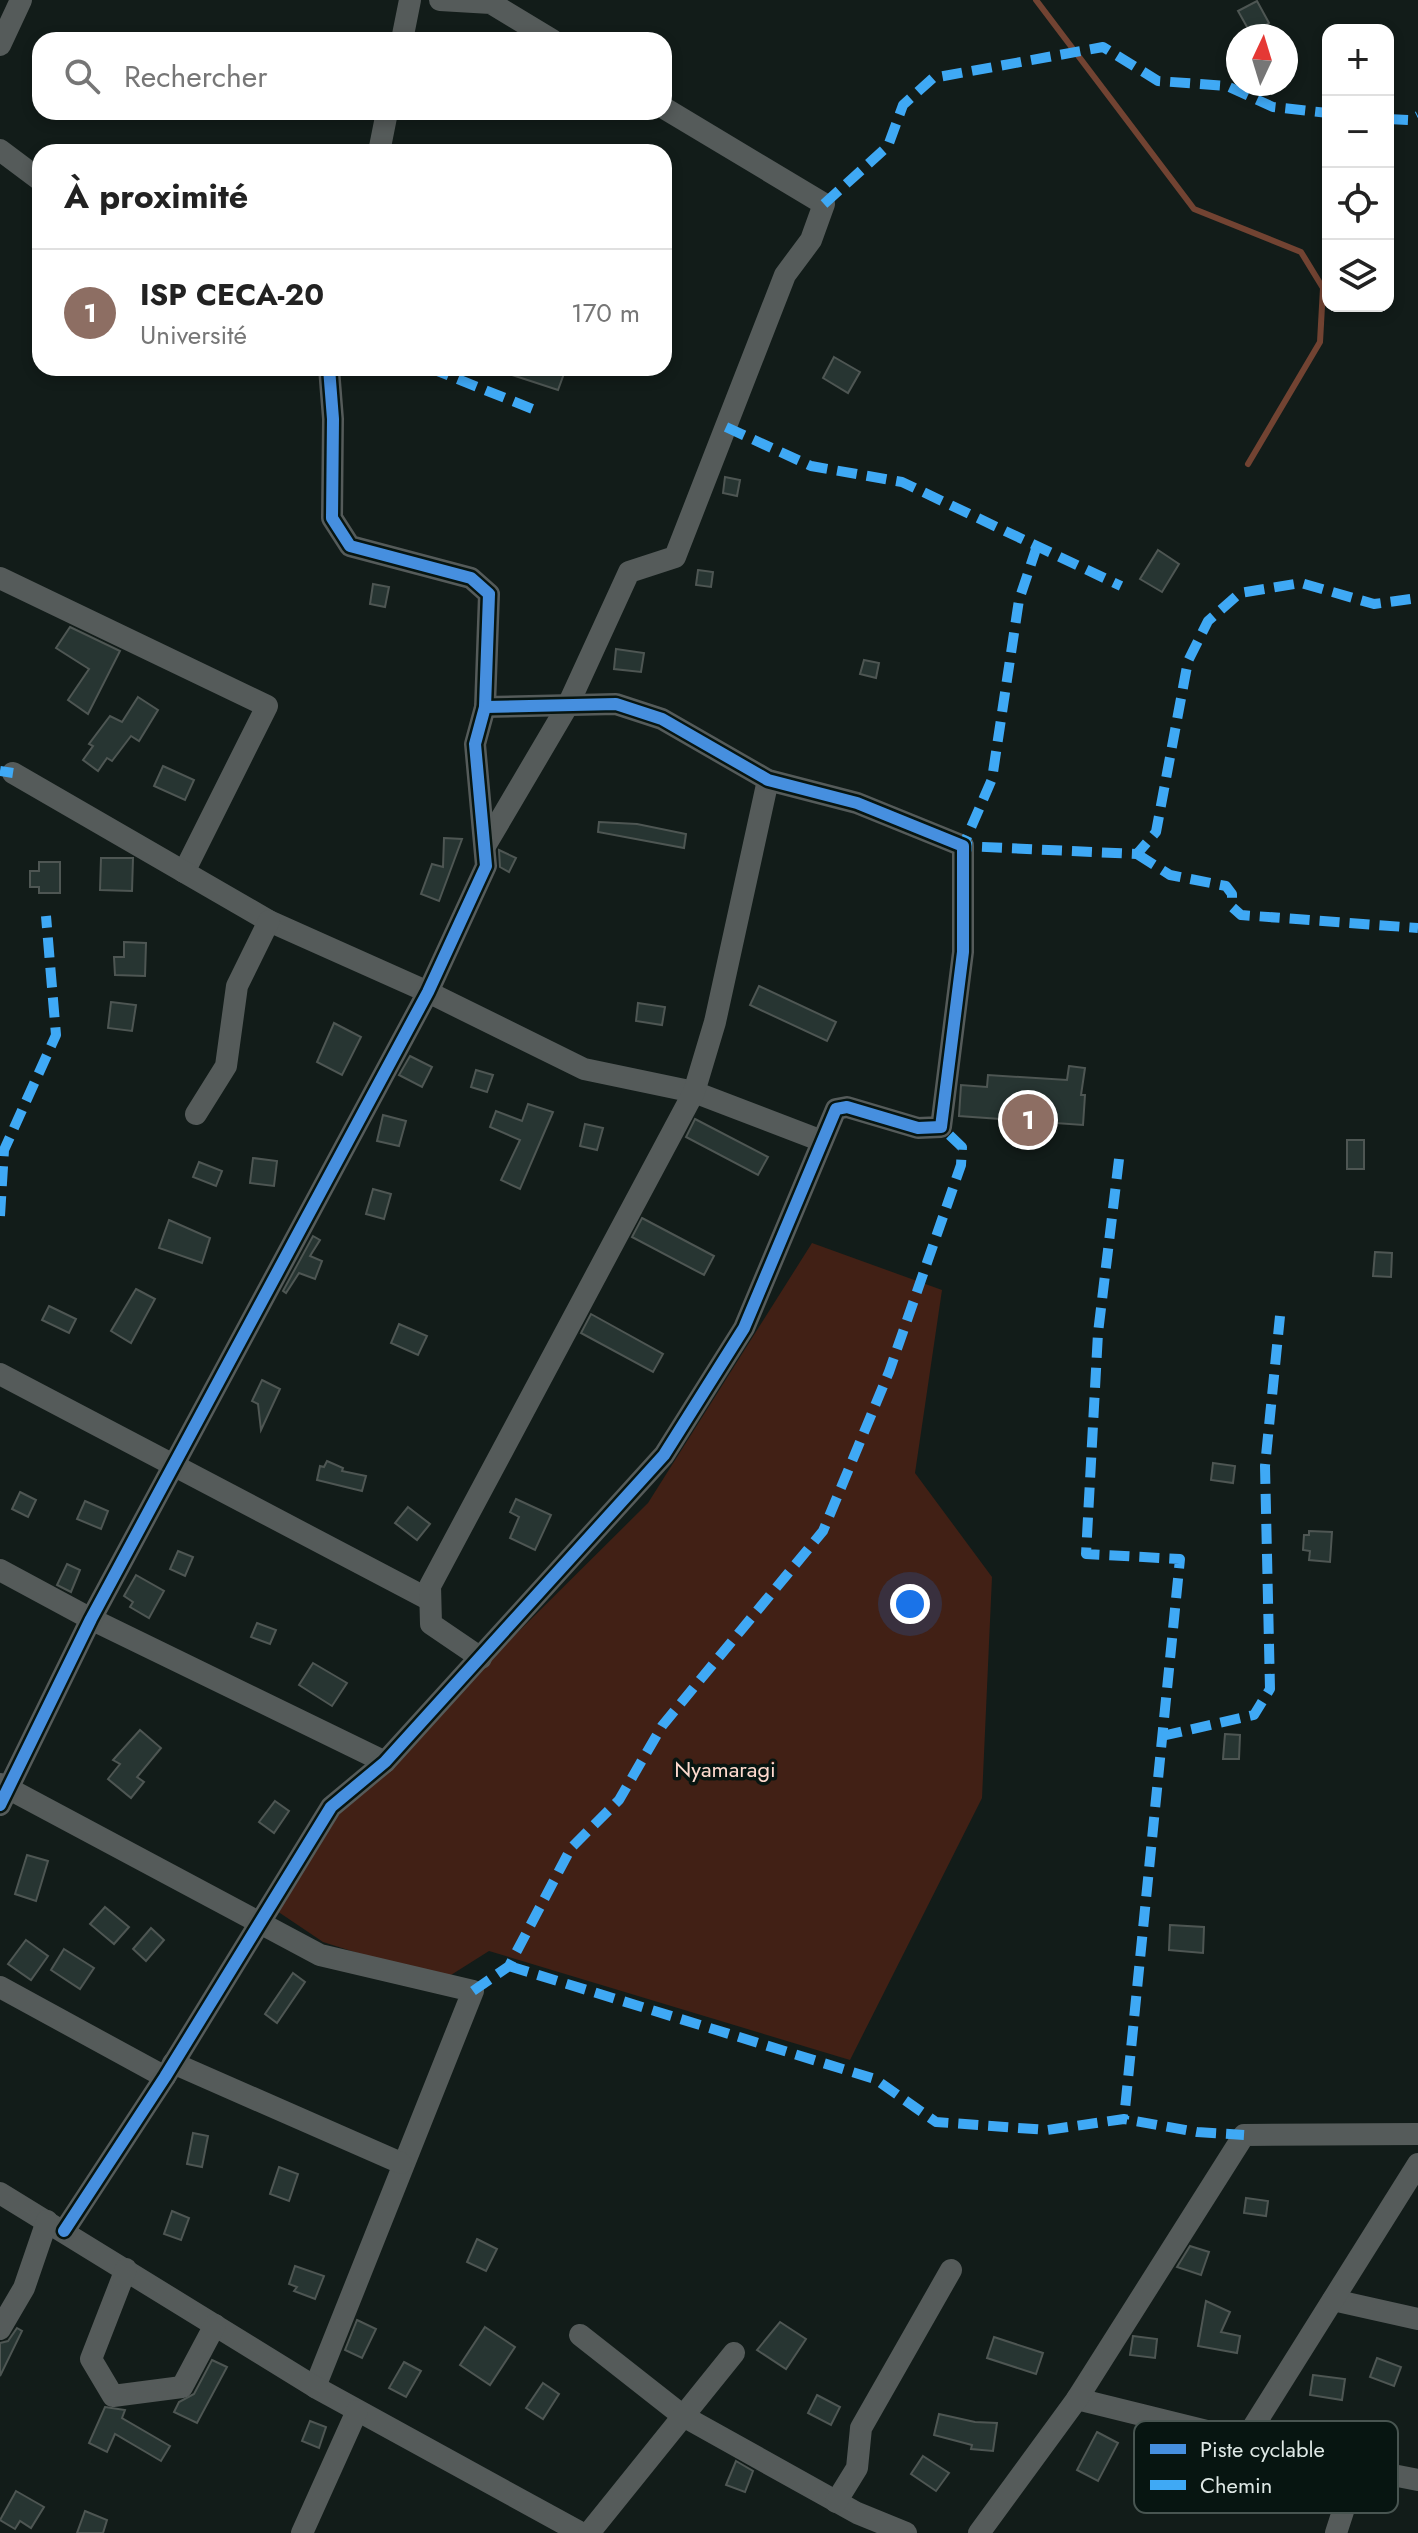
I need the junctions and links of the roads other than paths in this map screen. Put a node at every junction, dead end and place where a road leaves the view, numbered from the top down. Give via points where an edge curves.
1 (21, 0) edge
2 (410, 0) edge
3 (440, 0) edge
4 (404, 32) edge
5 (539, 32) edge
6 (0, 45) edge
7 (672, 113) edge
8 (385, 120) edge
9 (381, 144) edge
10 (0, 150) edge
11 (32, 174) edge
12 (330, 376) edge
13 (0, 578) edge
14 (568, 705) junction
15 (485, 707) junction
16 (13, 773) dead end
17 (768, 780) junction
18 (485, 846) junction
19 (184, 872) junction
20 (269, 921) junction
21 (428, 992) junction
22 (694, 1092) junction
23 (196, 1114) dead end
24 (822, 1141) junction
25 (0, 1374) edge
26 (174, 1466) junction
27 (0, 1570) edge
28 (430, 1600) junction
29 (91, 1619) junction
30 (481, 1658) junction
31 (385, 1762) junction
32 (3, 1793) edge
33 (258, 1923) junction
34 (0, 1987) edge
35 (169, 2070) junction
36 (1418, 2134) edge
37 (401, 2163) junction
38 (1418, 2164) edge
39 (0, 2193) edge
40 (56, 2226) junction
41 (126, 2269) junction
42 (951, 2270) dead end
43 (1333, 2300) junction
44 (1418, 2319) edge
45 (215, 2325) junction
46 (0, 2329) edge
47 (580, 2335) dead end
48 (734, 2353) dead end
49 (315, 2387) junction
50 (1077, 2399) junction
51 (357, 2411) junction
52 (683, 2416) junction
53 (1167, 2421) edge
54 (1257, 2421) edge
55 (1398, 2476) edge
56 (1418, 2480) edge
57 (836, 2502) junction
58 (1342, 2513) edge
59 (302, 2533) edge
60 (581, 2533) edge
61 (589, 2533) edge
62 (906, 2533) edge
63 (979, 2533) edge
64 (1336, 2533) edge

1 - 6 street
2 - 4 street
3 - 5 street via 491,3
7 - 14 street via 824,204 811,240 785,275 675,557 629,572
8 - 9 street
10 - 11 street
12 - 15 street via 332,518 350,546 471,578 489,594
13 - 19 street via 267,706
14 - 15 street
14 - 17 street via 616,704 662,719
14 - 18 street
15 - 18 street via 475,744
16 - 19 street
17 - 22 street via 715,1022
17 - 24 street via 857,803 963,846 963,952 941,1127 918,1128 847,1107 836,1109
18 - 21 street via 486,866
19 - 20 street
20 - 21 street
20 - 23 street via 237,986 226,1066
21 - 22 street via 584,1069
21 - 26 street
22 - 24 street
22 - 28 street via 430,1586
24 - 30 street via 744,1328 664,1455
25 - 26 street
26 - 28 street
26 - 29 street
27 - 29 street
28 - 30 street via 431,1624
29 - 31 street
29 - 32 street
30 - 31 street
31 - 33 street via 331,1807
32 - 33 street
33 - 35 street
33 - 37 street via 320,1955 473,1991
34 - 35 street
35 - 37 street
35 - 40 street
36 - 50 street via 1244,2135
37 - 49 street
38 - 43 street
39 - 40 street
40 - 41 street
40 - 46 street
41 - 45 street
41 - 45 street via 91,2359 113,2396 182,2387
42 - 57 street via 861,2428 857,2468
43 - 44 street
43 - 54 street
45 - 49 street
47 - 52 street
48 - 52 street
49 - 51 street
50 - 53 street
50 - 63 street
51 - 59 street
51 - 60 street
52 - 57 street
52 - 61 street
55 - 56 street
57 - 62 street
58 - 64 street

